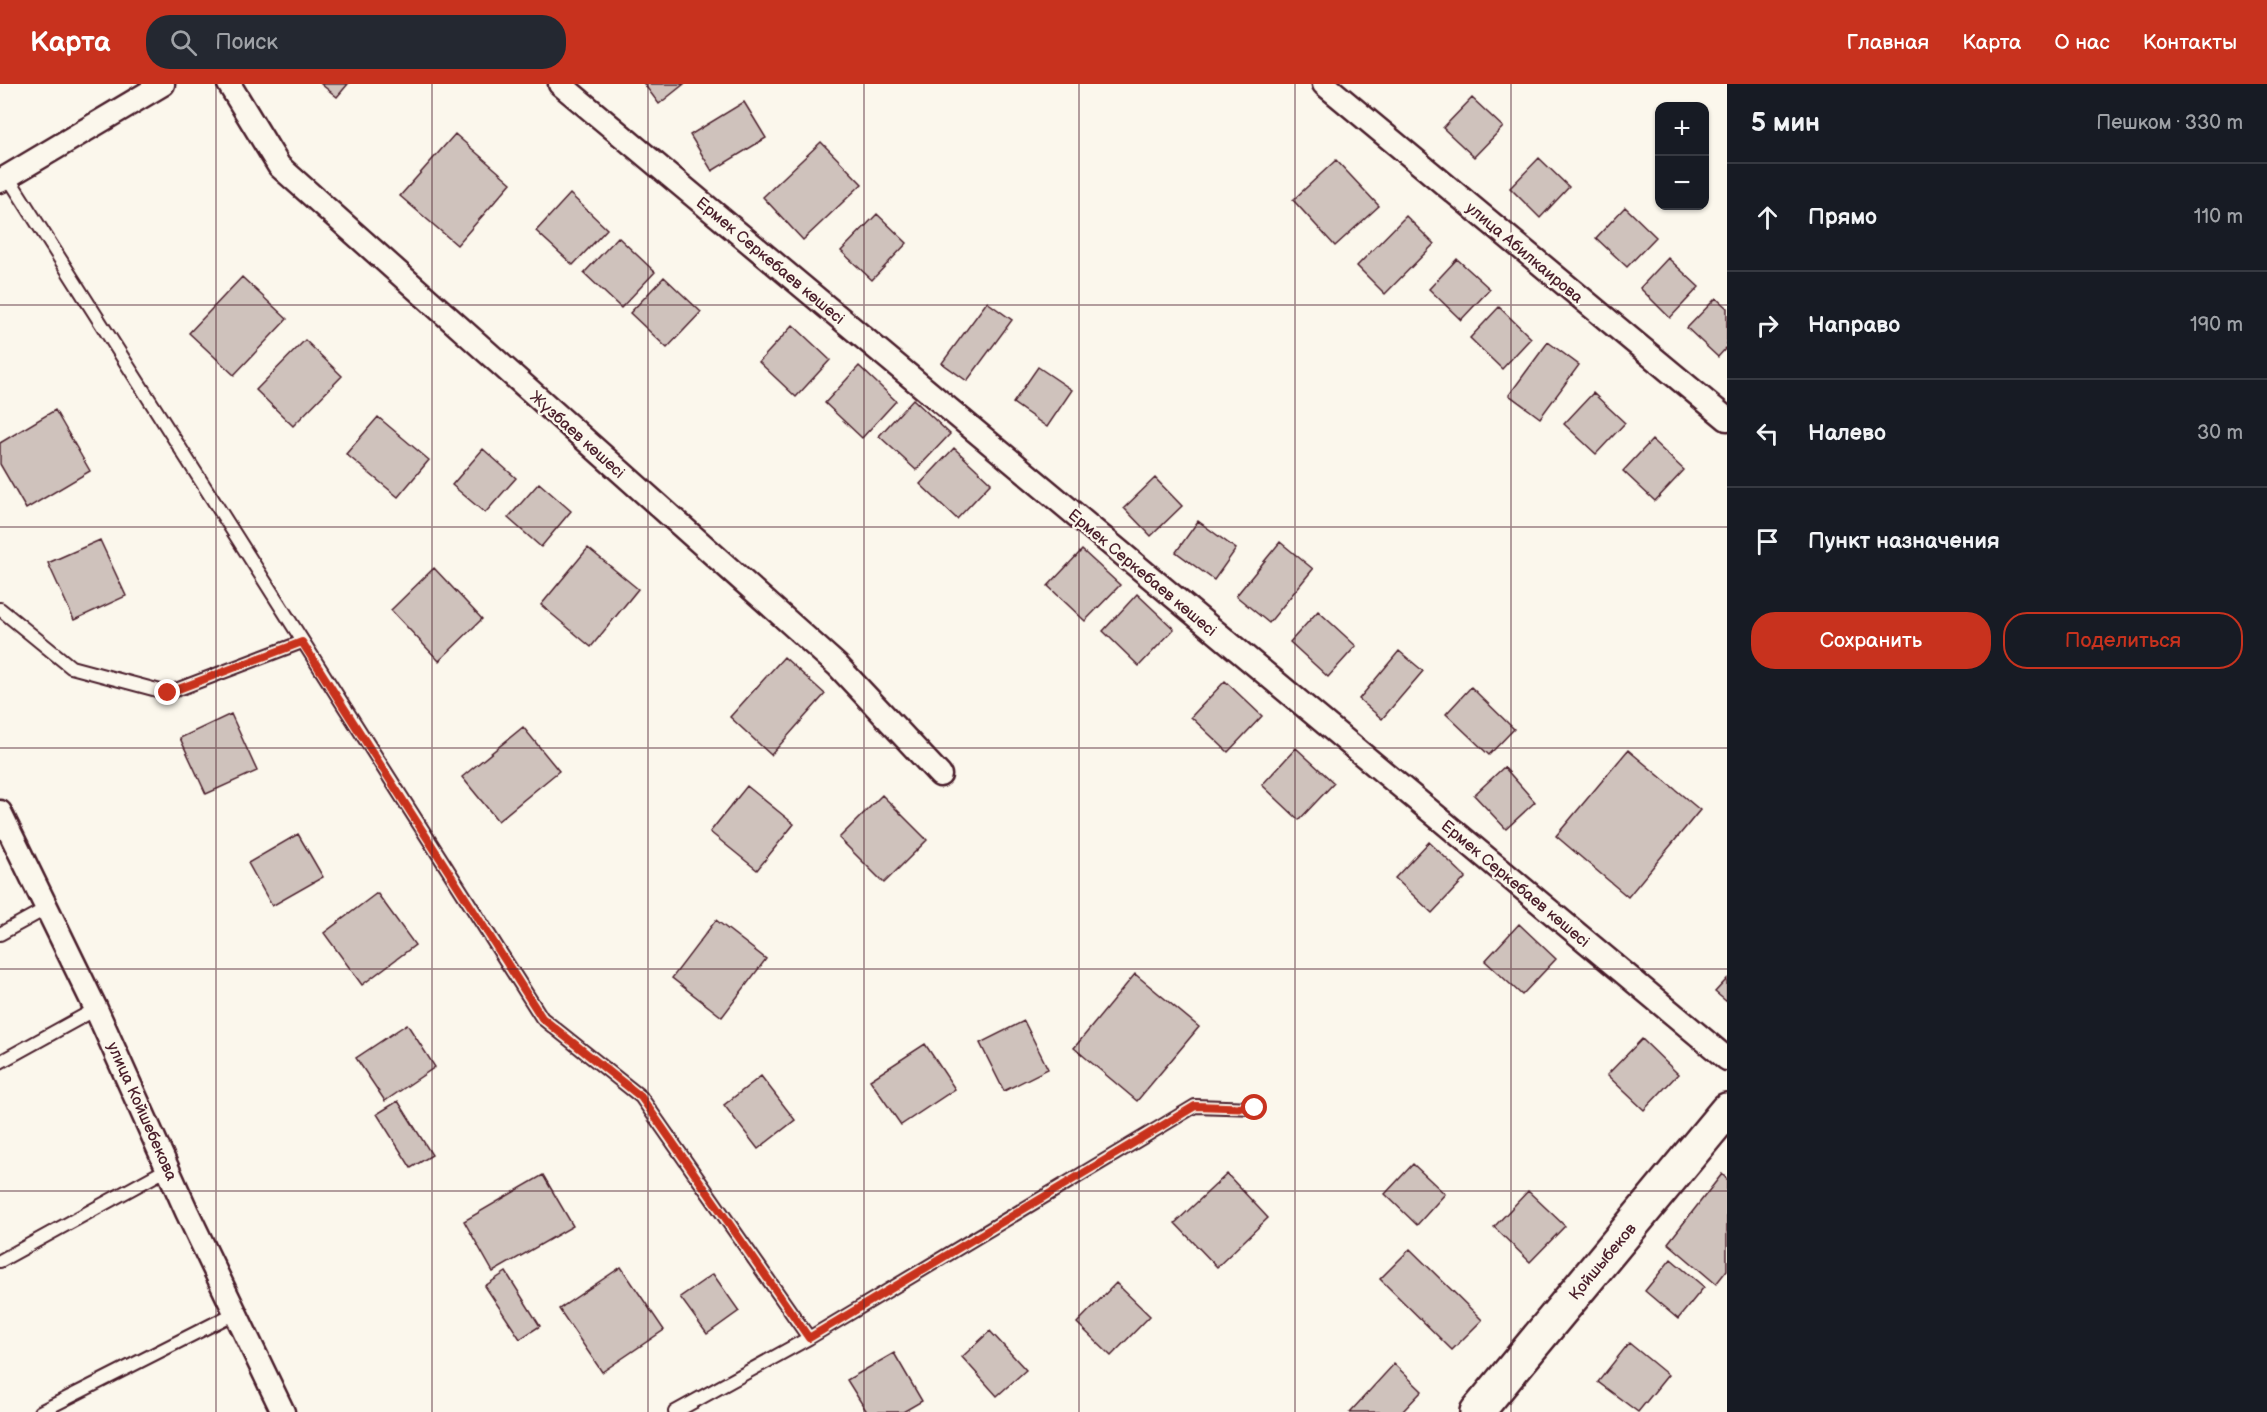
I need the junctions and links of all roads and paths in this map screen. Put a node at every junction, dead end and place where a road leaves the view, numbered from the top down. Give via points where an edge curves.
1 (163, 84) edge
2 (229, 84) edge
3 (560, 84) edge
4 (1324, 84) edge
5 (4, 179) edge
6 (1727, 419) edge
7 (0, 609) edge
8 (302, 642) junction
9 (940, 775) dead end
10 (0, 812) edge
11 (47, 908) junction
12 (0, 934) edge
13 (96, 1009) junction
14 (1727, 1059) edge
15 (0, 1062) edge
16 (1255, 1108) dead end
17 (1727, 1110) edge
18 (169, 1168) junction
19 (0, 1261) edge
20 (237, 1312) junction
21 (809, 1338) junction
22 (40, 1412) edge
23 (283, 1412) edge
24 (675, 1412) edge
25 (1477, 1412) edge

1 - 5 street
2 - 9 street, Жүзбаев көшесі via 279,166 838,666
3 - 14 street, Ермек Серкебаев көшесі
4 - 6 street, улица Абилкаирова
5 - 8 lane
7 - 8 lane via 71,667 168,693
8 - 21 lane via 542,1018 641,1097
10 - 11 street, улица Койшебекова
11 - 12 lane
11 - 13 street, улица Койшебекова
13 - 15 lane
13 - 18 street, улица Койшебекова
16 - 21 lane via 1195,1106
17 - 25 street, Қойшыбеков
18 - 19 lane
18 - 20 street, улица Койшебекова
20 - 22 lane
20 - 23 street, улица Койшебекова
21 - 24 lane

